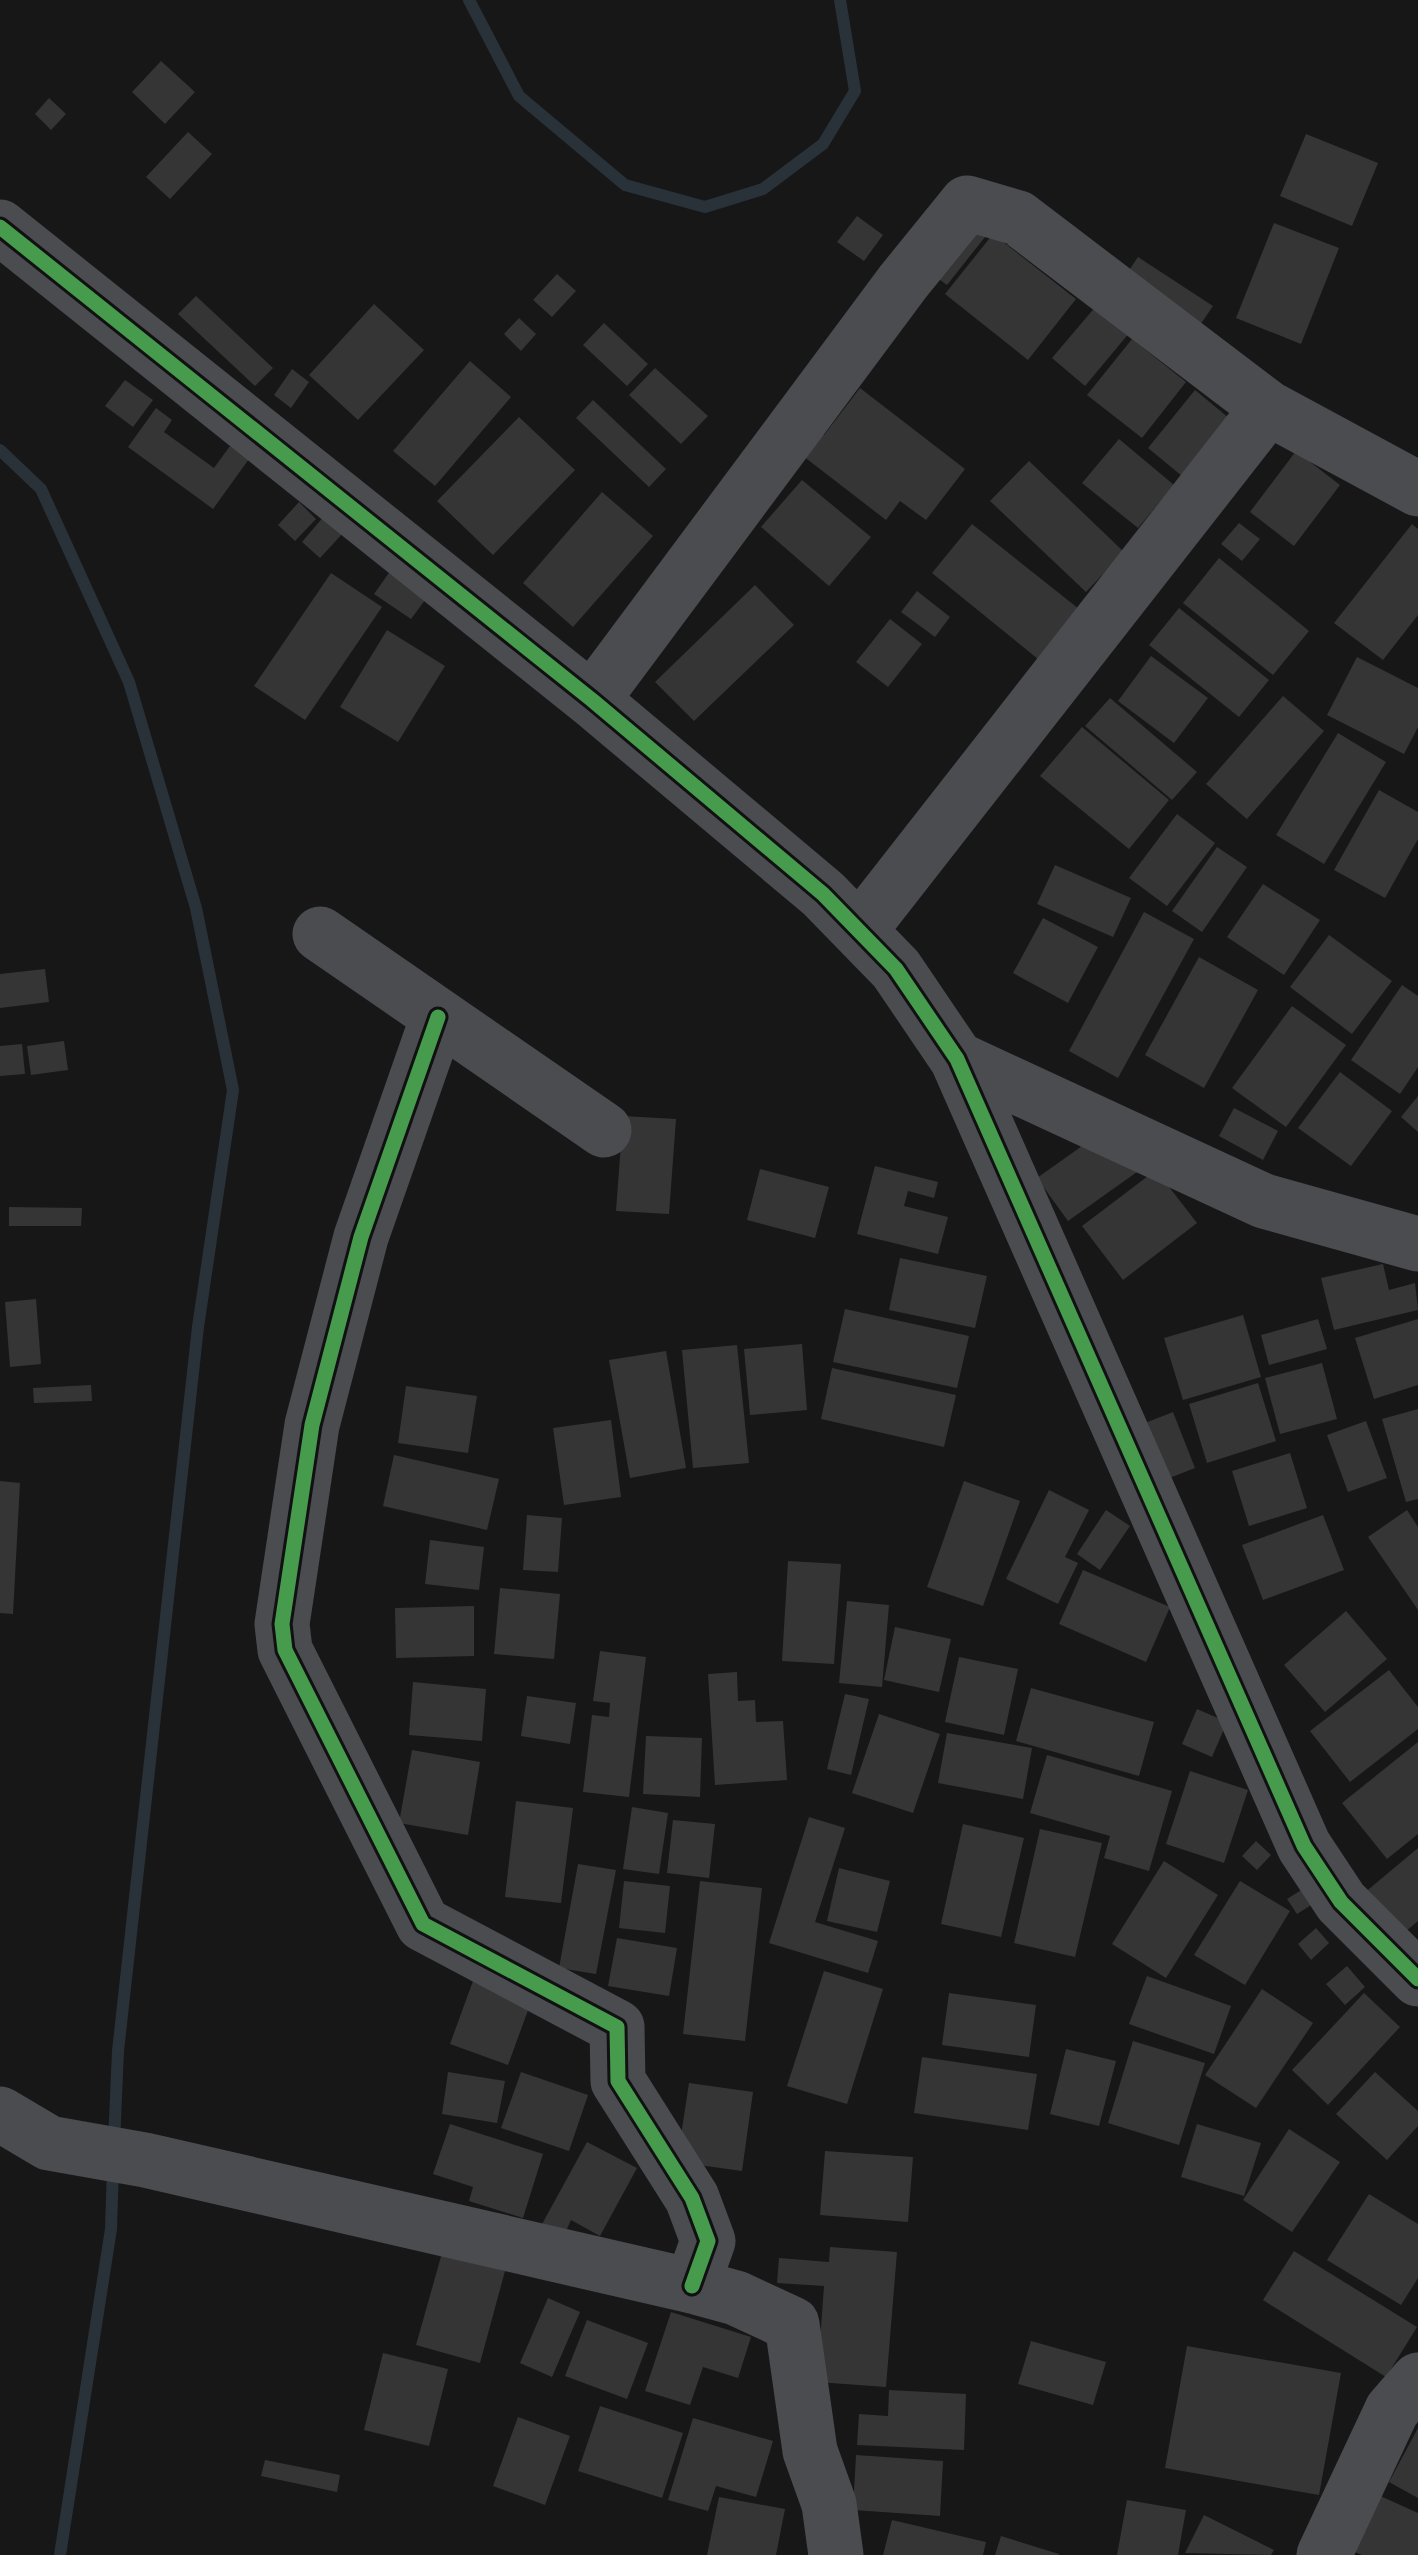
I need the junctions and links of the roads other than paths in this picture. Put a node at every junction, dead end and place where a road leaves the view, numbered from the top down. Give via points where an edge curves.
1 (0, 227) edge
2 (1268, 408) junction
3 (1418, 490) edge
4 (592, 700) junction
5 (859, 931) junction
6 (320, 934) dead end
7 (438, 1017) junction
8 (957, 1059) junction
9 (604, 1130) dead end
10 (1418, 1244) edge
11 (1418, 1979) edge
12 (0, 2114) edge
13 (692, 2286) junction
14 (1418, 2380) edge
15 (836, 2555) edge
16 (1324, 2555) edge

1 - 4 street
2 - 3 street
2 - 4 street via 1018,218 967,202
2 - 5 street
4 - 5 street
5 - 8 street via 896,968
6 - 7 street
7 - 9 street
7 - 13 street via 361,1237 312,1425 282,1624 285,1650 423,1924 616,2027 618,2081 692,2198 708,2241
8 - 10 street via 1264,1201
8 - 11 street via 1304,1846 1341,1902
12 - 13 street via 49,2143
13 - 15 street via 792,2324 810,2450 829,2504
14 - 16 street via 1392,2410

